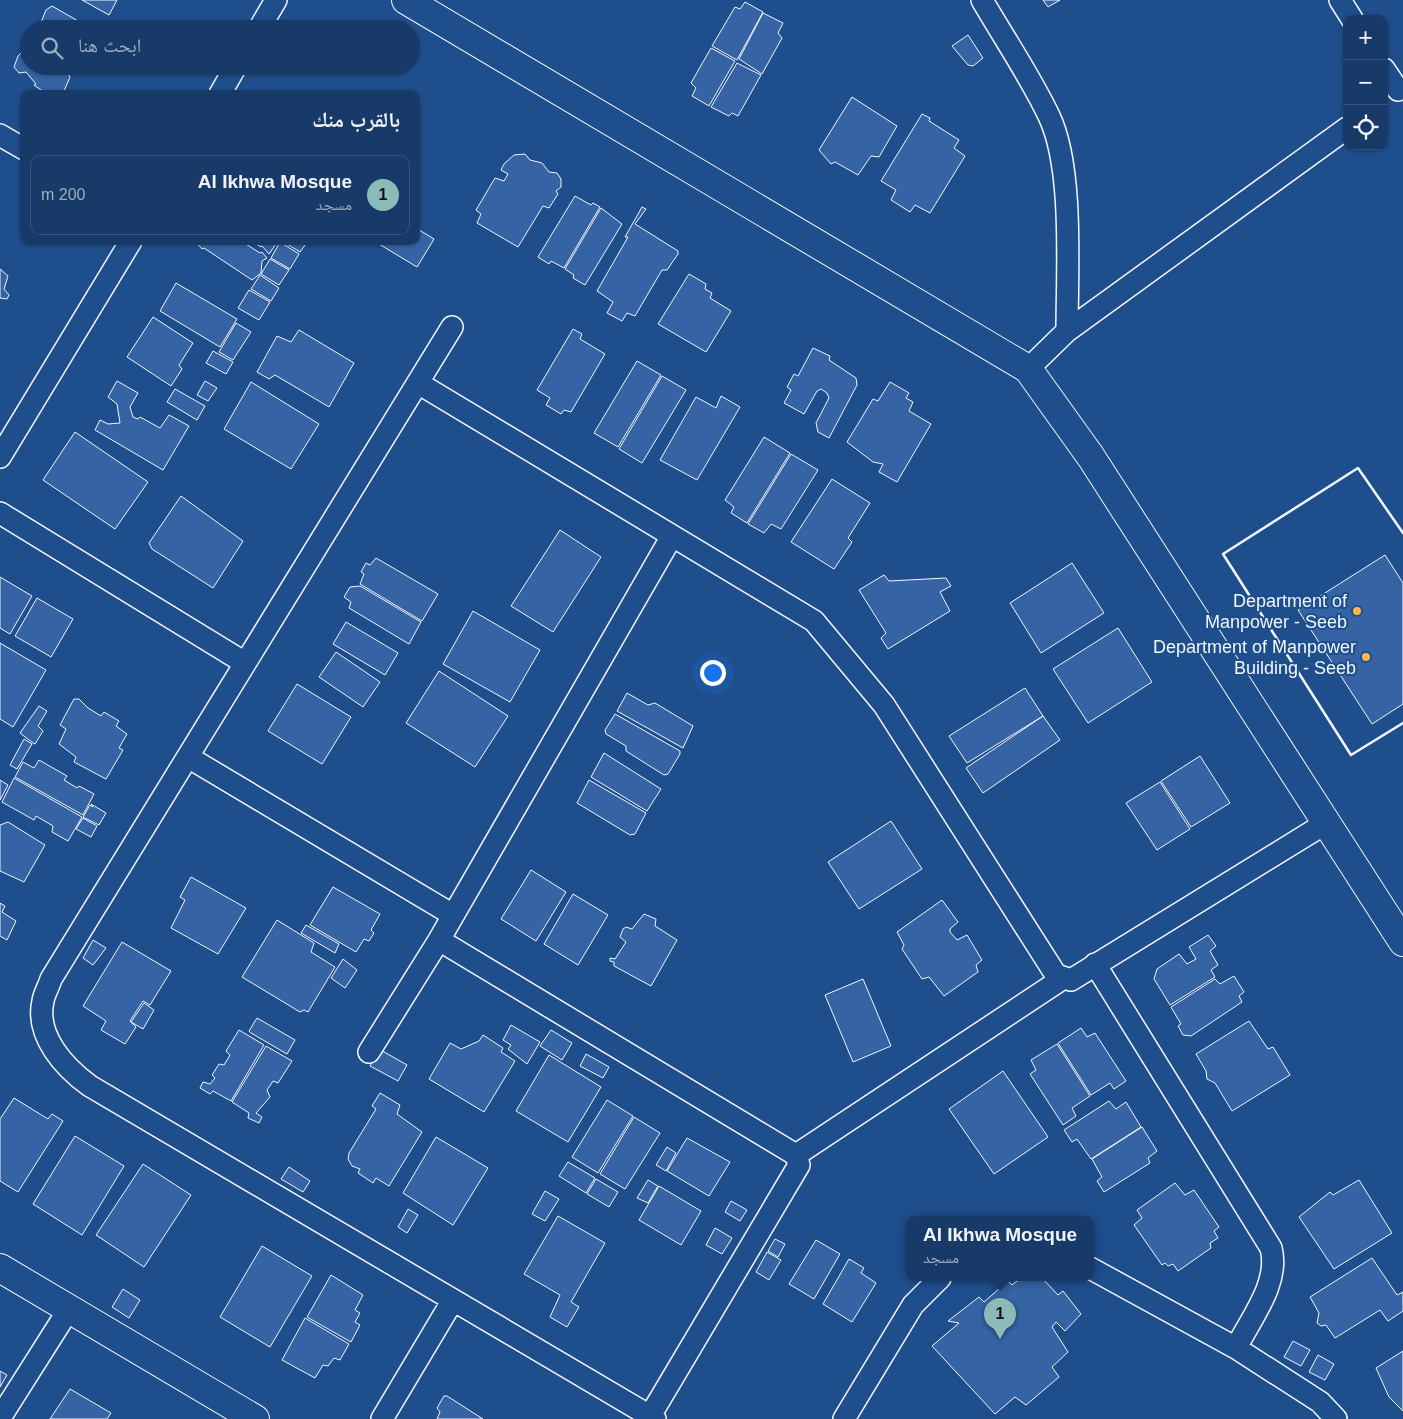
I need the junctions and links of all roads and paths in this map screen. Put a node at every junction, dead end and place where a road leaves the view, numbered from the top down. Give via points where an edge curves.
1 (276, 0) edge
2 (406, 0) edge
3 (982, 0) edge
4 (1340, 0) edge
5 (1349, 15) edge
6 (264, 20) edge
7 (231, 75) edge
8 (1388, 78) edge
9 (222, 90) edge
10 (1395, 93) edge
11 (1343, 131) edge
12 (0, 135) edge
13 (20, 147) edge
14 (128, 245) edge
15 (452, 327) dead end
16 (1067, 331) junction
17 (1028, 369) junction
18 (418, 383) junction
19 (0, 458) edge
20 (0, 513) edge
21 (672, 536) junction
22 (245, 663) junction
23 (188, 757) junction
24 (1326, 823) junction
25 (453, 915) junction
26 (439, 940) junction
27 (1403, 942) edge
28 (1095, 964) junction
29 (1062, 979) junction
30 (369, 1052) dead end
31 (796, 1155) junction
32 (0, 1268) edge
33 (1094, 1270) edge
34 (937, 1281) edge
35 (453, 1300) junction
36 (69, 1309) junction
37 (1236, 1348) junction
38 (0, 1418) edge
39 (652, 1418) edge
40 (255, 1419) edge
41 (382, 1419) edge
42 (844, 1419) edge
43 (1336, 1419) edge

1 - 6 street
2 - 17 street
3 - 16 street via 1050,117 1063,164
4 - 5 street
7 - 9 street
8 - 10 street
11 - 16 street
12 - 13 street
14 - 19 street
15 - 18 street
16 - 17 street
17 - 24 street via 1091,457
18 - 21 street
18 - 22 street
20 - 22 street
21 - 25 street
21 - 29 street via 814,621 884,705 1056,975
22 - 23 street
23 - 25 street
23 - 35 street via 51,979 42,1002 42,1024 56,1053 71,1072 90,1086
24 - 27 street
24 - 28 street
25 - 26 street
26 - 30 street
26 - 31 street
28 - 29 street via 1071,980
28 - 37 street via 1271,1248 1273,1277
29 - 31 street
31 - 39 street via 799,1165
32 - 36 street
33 - 37 street
34 - 42 street via 913,1305
35 - 39 street
35 - 41 street
36 - 38 street
36 - 40 street
37 - 43 street via 1320,1402

